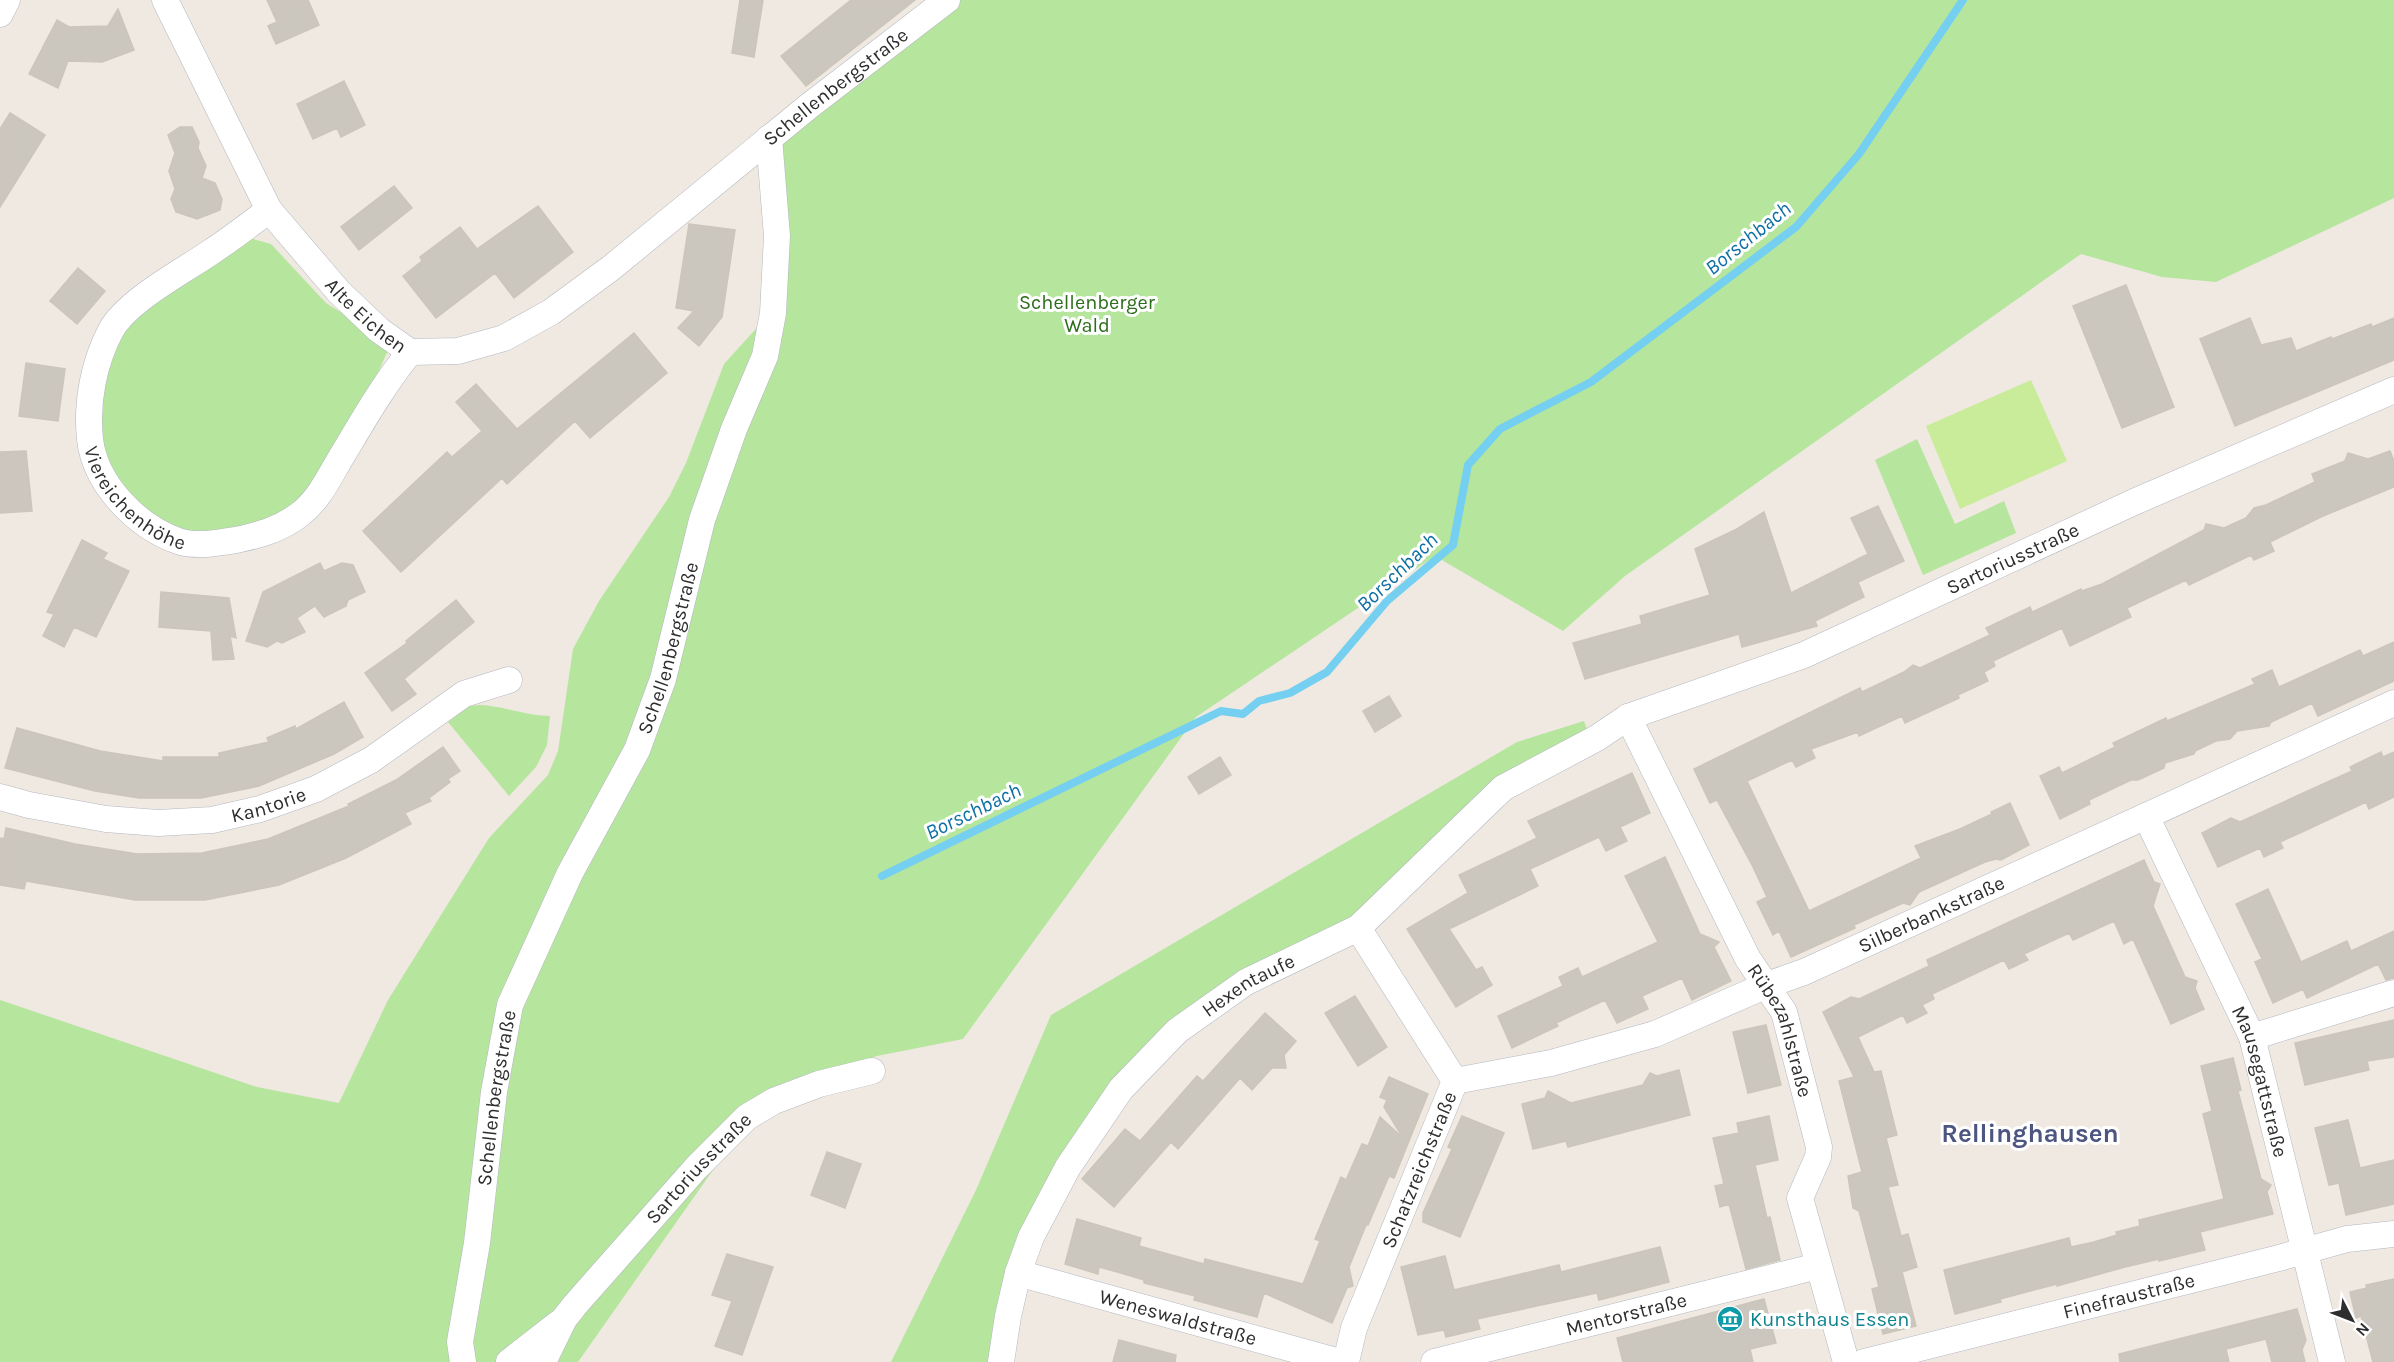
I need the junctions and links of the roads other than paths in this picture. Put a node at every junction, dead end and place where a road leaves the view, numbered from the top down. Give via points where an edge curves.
1 (7, 0) edge
2 (165, 0) edge
3 (947, 0) edge
4 (0, 14) edge
5 (769, 138) junction
6 (269, 210) junction
7 (410, 352) junction
8 (2394, 390) edge
9 (509, 680) dead end
10 (2394, 703) edge
11 (1628, 717) junction
12 (0, 797) edge
13 (2146, 816) junction
14 (1358, 928) junction
15 (1767, 985) junction
16 (2394, 993) edge
17 (2252, 1037) junction
18 (872, 1071) dead end
19 (1455, 1081) junction
20 (2394, 1233) edge
21 (2304, 1251) junction
22 (1818, 1266) junction
23 (1018, 1274) junction
24 (564, 1319) junction
25 (463, 1362) edge
26 (509, 1362) edge
27 (543, 1362) edge
28 (1002, 1362) edge
29 (1340, 1362) edge
30 (1346, 1362) edge
31 (1434, 1362) edge
32 (1846, 1362) edge
33 (1864, 1362) edge
34 (2332, 1362) edge

1 - 4 street
2 - 6 street, Alte Eichen
3 - 5 street, Schellenbergstraße
5 - 7 street, Alte Eichen via 695,202 551,312 504,338 458,351
5 - 25 street, Schellenbergstraße via 777,236 773,313 765,356 702,520 663,679 637,750 570,873 510,1005 494,1092 477,1243 460,1342
6 - 7 street, Alte Eichen via 339,292 379,330
6 - 7 street, Viereichenhöhe via 134,304 112,328 91,391 90,441 101,473 130,510 152,530 180,542 217,544 278,529 320,496 388,379
8 - 11 street, Sartoriusstraße via 2134,502 1804,656
9 - 12 street, Kantorie via 464,694 371,760 316,789 260,809 212,820 158,823 106,819
10 - 13 street, Silberbankstraße
11 - 14 street, Hexentaufe via 1503,788
11 - 15 street, Rübezahlstraße via 1748,959
13 - 15 street, Silberbankstraße via 1804,972
13 - 17 street, Mausegattstraße
14 - 19 street, Schatzreichstraße
14 - 23 street, Hexentaufe via 1246,982 1176,1031 1121,1089 1068,1167 1031,1237
15 - 19 street, Silberbankstraße via 1655,1034 1551,1063
15 - 22 street, Rübezahlstraße via 1784,1012 1819,1147 1800,1198
16 - 17 street
17 - 21 street, Mausegattstraße
18 - 24 street, Sartoriusstraße via 819,1084 774,1101 747,1117 696,1167
19 - 30 street, Schatzreichstraße via 1354,1328
20 - 21 street, Finefraustraße via 2346,1239
21 - 33 street, Finefraustraße
21 - 34 street, Mausegattstraße
22 - 31 street, Mentorstraße
22 - 32 street, Rübezahlstraße
23 - 28 street, Hexentaufe
23 - 29 street, Weneswaldstraße
24 - 26 street, Sartoriusstraße
24 - 27 street, Sartoriusstraße

